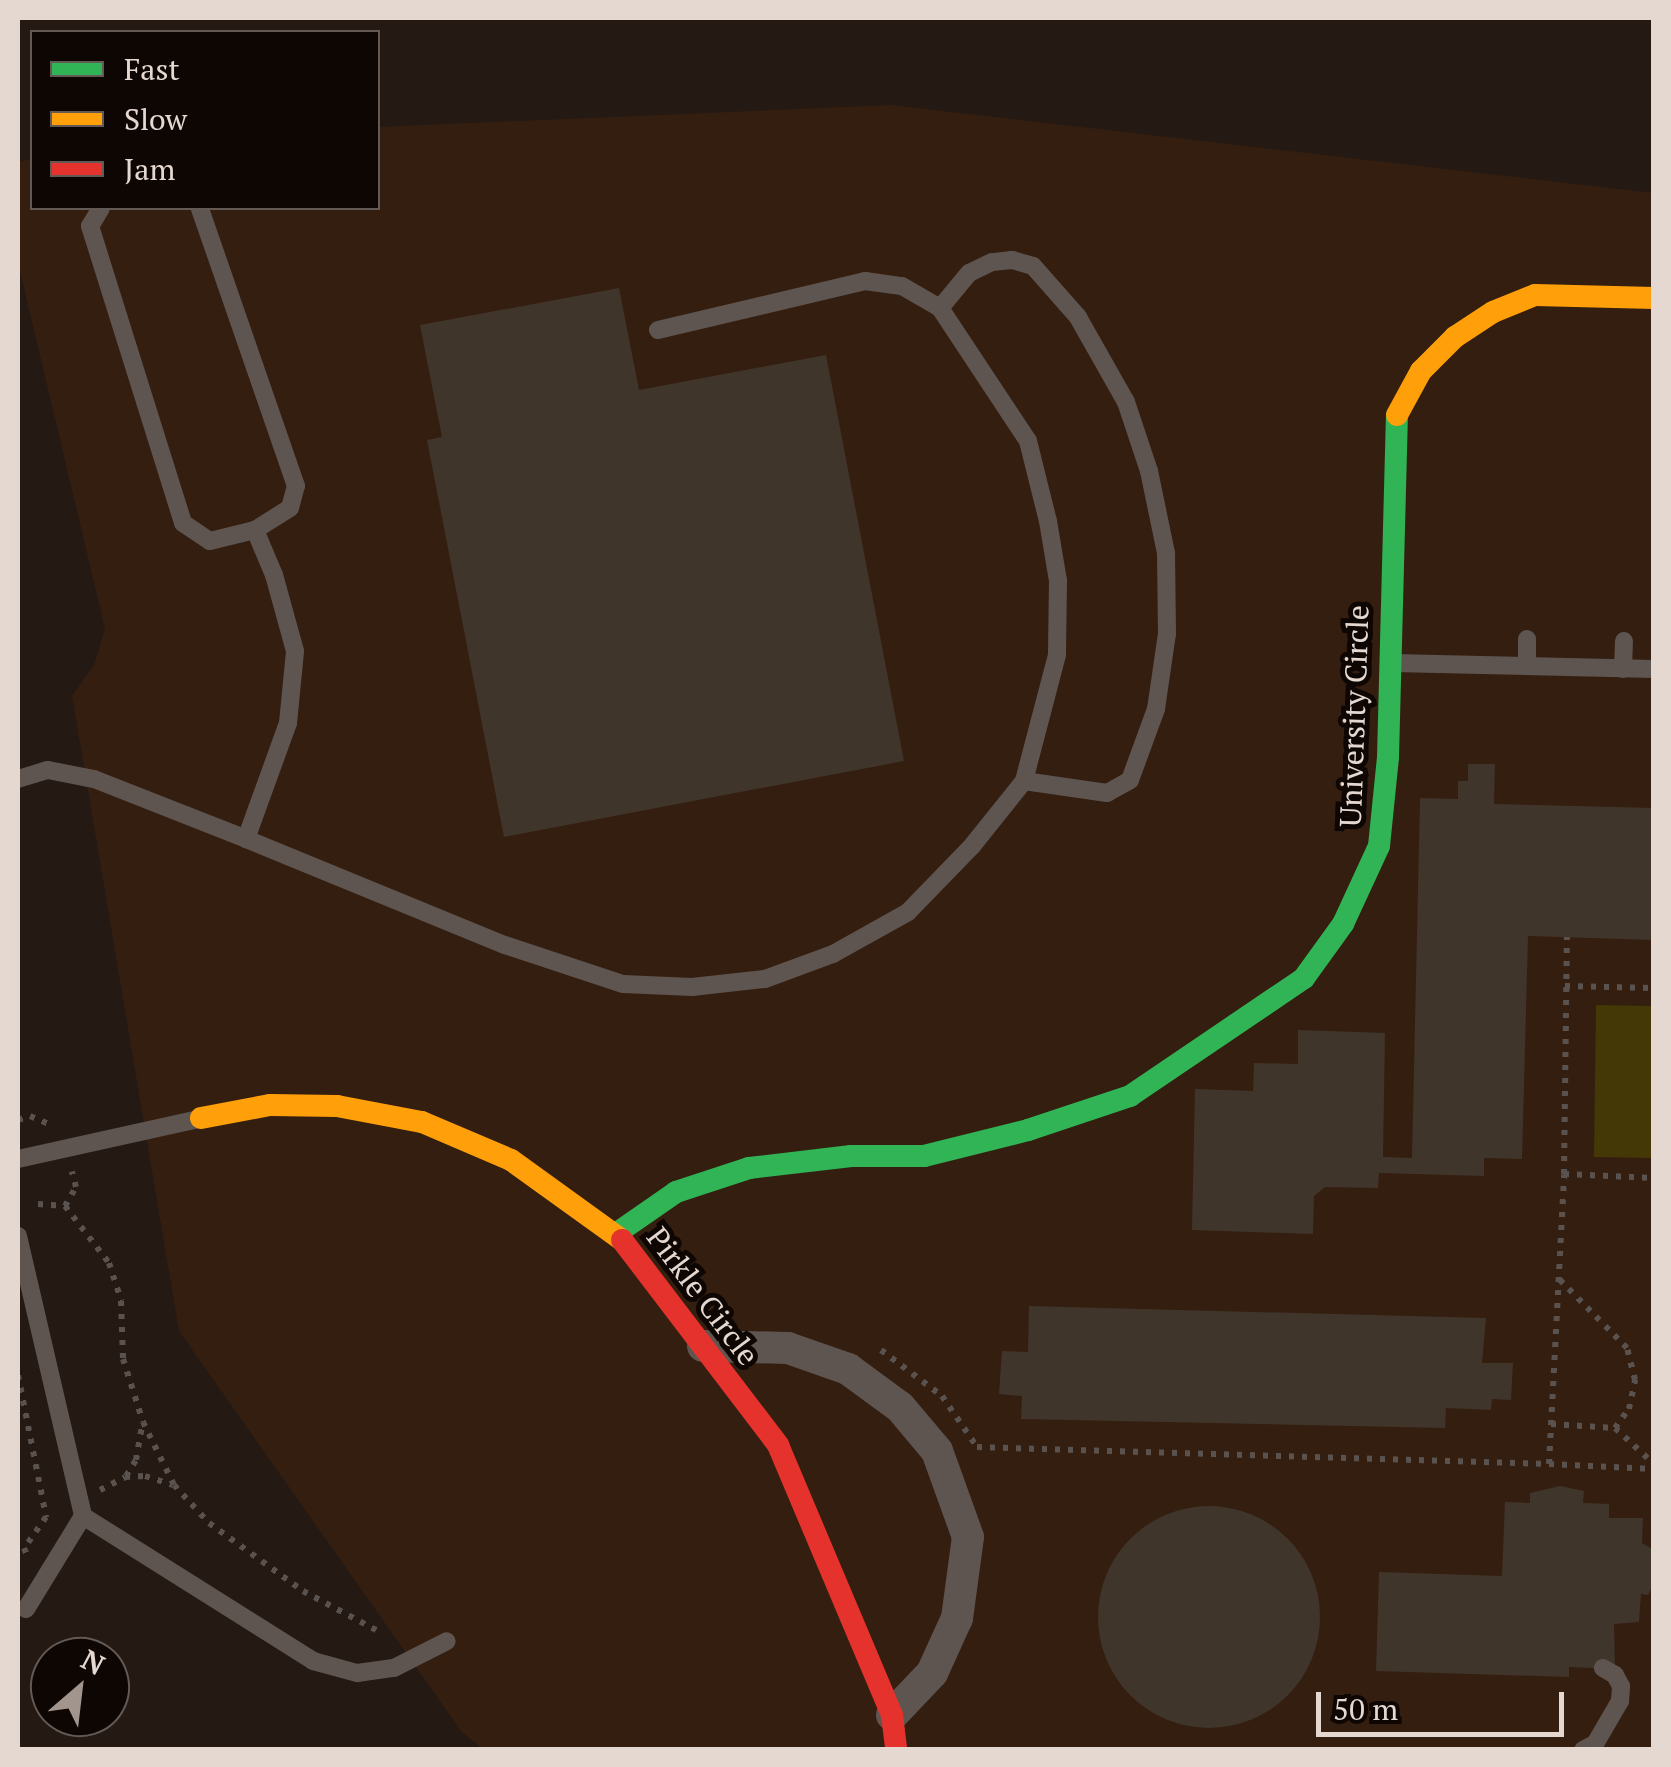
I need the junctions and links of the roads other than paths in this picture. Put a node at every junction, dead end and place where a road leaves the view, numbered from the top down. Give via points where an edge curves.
1 (100, 210) edge
2 (201, 210) edge
3 (1623, 297) junction
4 (1654, 298) edge
5 (940, 308) junction
6 (1622, 322) dead end
7 (658, 330) dead end
8 (255, 530) junction
9 (1527, 639) dead end
10 (1624, 641) dead end
11 (1388, 663) junction
12 (1527, 666) junction
13 (1623, 669) junction
14 (1654, 670) edge
15 (18, 779) edge
16 (1024, 781) junction
17 (246, 840) junction
18 (201, 1118) joint
19 (18, 1159) edge
20 (618, 1233) junction
21 (18, 1236) edge
22 (703, 1346) junction
23 (83, 1516) junction
24 (26, 1609) dead end
25 (447, 1642) dead end
26 (1602, 1668) dead end
27 (892, 1715) junction
28 (896, 1750) edge
29 (1583, 1750) edge

1 - 8 lane via 90,226 183,523 210,541
2 - 8 lane via 296,486 290,508
3 - 4 street, University Circle
3 - 6 lane
3 - 11 street, University Circle via 1493,312 1421,371 1397,415
5 - 7 lane via 902,286 865,281
5 - 16 lane via 1028,441 1048,521 1058,581 1057,655
5 - 16 lane via 969,273 992,262 1033,266 1078,317 1126,402 1166,554 1167,634 1156,709 1130,780 1108,793
8 - 17 lane via 294,651 288,723
9 - 12 lane
10 - 13 lane
11 - 12 lane
11 - 20 street, University Circle via 1379,846 1343,924 1304,978 1130,1096 924,1156 850,1156 749,1168 676,1192
12 - 13 lane
13 - 14 lane
15 - 17 lane via 48,770 94,779
16 - 17 lane via 908,912 833,954 764,979 692,988 623,984 522,951
18 - 19 lane
18 - 20 street, Pirkle Circle via 286,1105 337,1106 422,1122 511,1160
20 - 22 street, Pirkle Circle
21 - 23 lane
22 - 27 street, Pirkle Circle via 778,1445
22 - 27 street via 788,1348 848,1369 900,1406 937,1451 968,1537 957,1618 932,1674
23 - 24 lane
23 - 25 lane via 312,1661 357,1673 394,1668
26 - 29 lane via 1621,1686 1620,1701 1594,1744
27 - 28 street, Pirkle Circle

